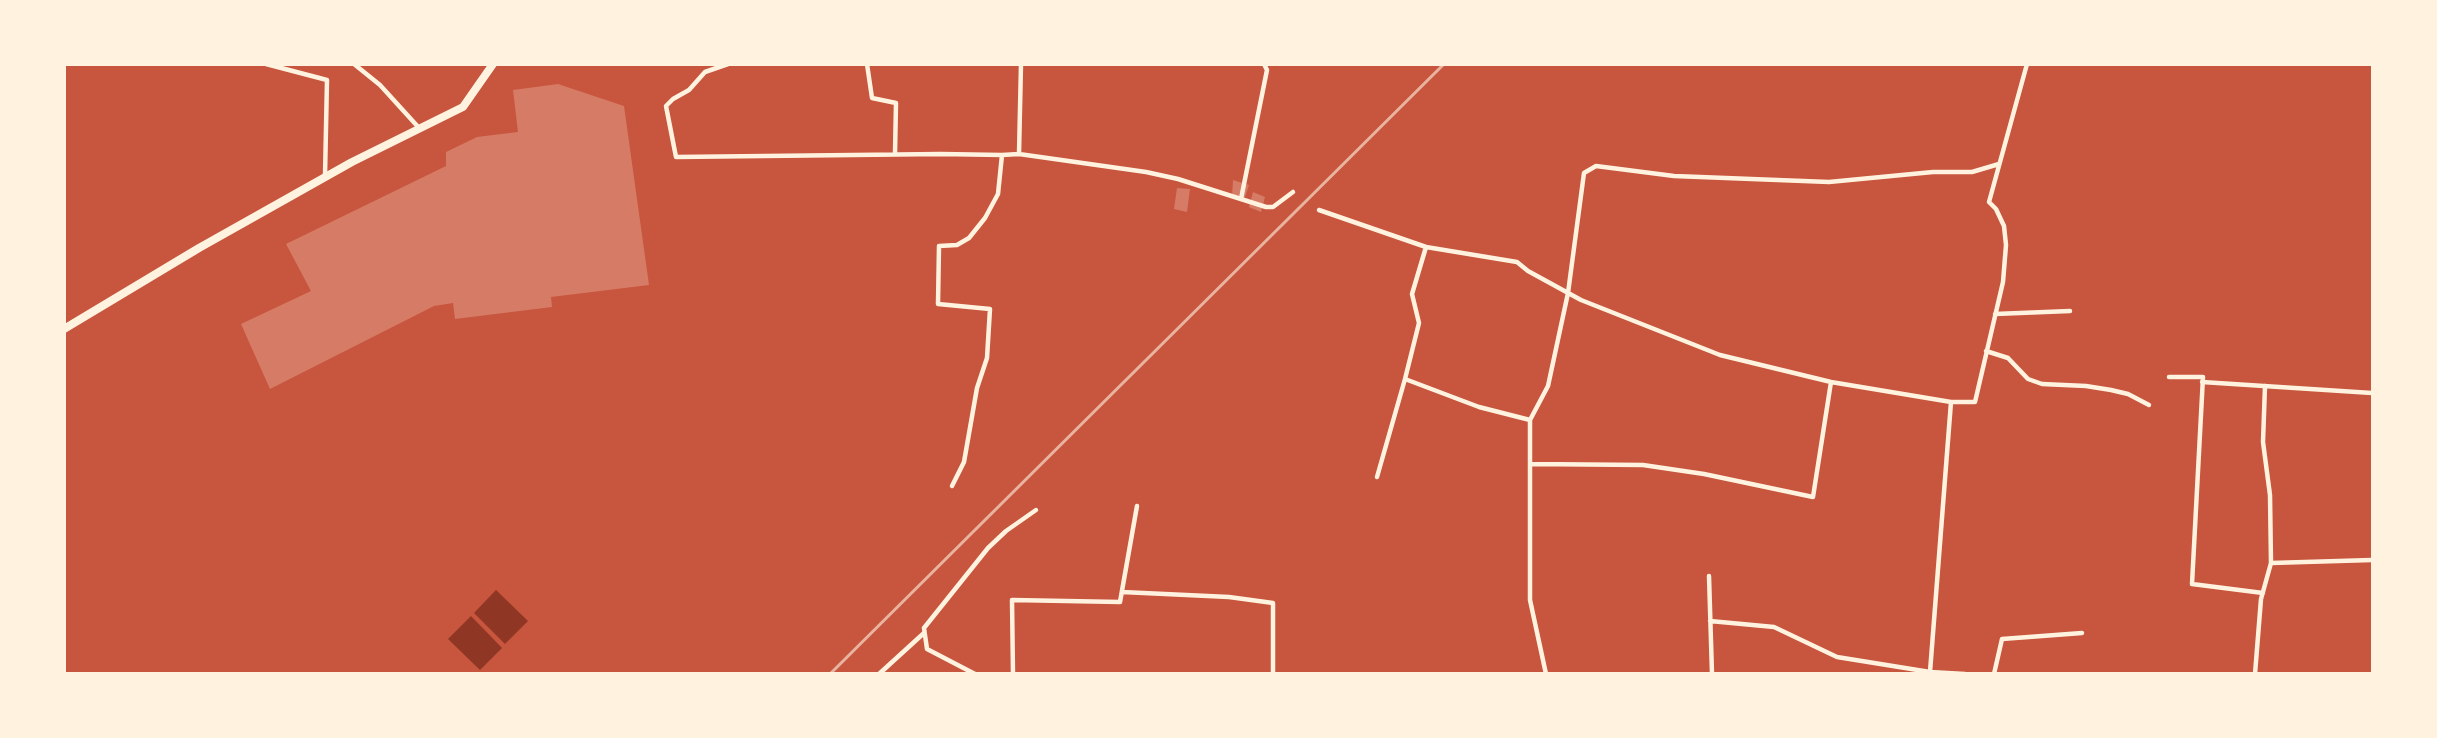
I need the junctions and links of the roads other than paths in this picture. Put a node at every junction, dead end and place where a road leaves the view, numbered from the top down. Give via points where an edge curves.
1 (266, 64) edge
2 (354, 64) edge
3 (493, 64) edge
4 (728, 64) edge
5 (867, 64) edge
6 (1021, 64) edge
7 (1264, 64) edge
8 (2027, 64) edge
9 (420, 129) junction
10 (895, 154) junction
11 (1019, 154) junction
12 (1002, 155) junction
13 (1999, 164) junction
14 (325, 178) junction
15 (1293, 192) dead end
16 (1240, 199) junction
17 (1319, 210) dead end
18 (1426, 247) junction
19 (1568, 292) junction
20 (2070, 311) dead end
21 (1995, 314) junction
22 (64, 329) edge
23 (1986, 351) junction
24 (2169, 377) dead end
25 (1405, 379) junction
26 (1831, 382) junction
27 (2202, 382) junction
28 (2265, 386) junction
29 (2373, 393) edge
30 (1951, 402) junction
31 (2150, 405) dead end
32 (1530, 420) junction
33 (1530, 464) junction
34 (1377, 477) dead end
35 (952, 486) dead end
36 (1137, 506) dead end
37 (1036, 510) dead end
38 (2373, 560) edge
39 (2271, 563) junction
40 (1709, 576) dead end
41 (1122, 592) junction
42 (2263, 593) junction
43 (1710, 621) junction
44 (924, 633) junction
45 (2082, 633) dead end
46 (1930, 672) junction
47 (974, 673) edge
48 (879, 674) edge
49 (1013, 674) edge
50 (1273, 674) edge
51 (1546, 674) edge
52 (1712, 674) edge
53 (1965, 674) edge
54 (1994, 674) edge
55 (2255, 674) edge

1 - 14 street via 327,80
2 - 9 street via 380,85
3 - 9 main road via 463,107
4 - 10 street via 705,72 689,90 666,106 676,158
5 - 10 street via 872,98 896,103
6 - 11 street
7 - 16 street via 1267,70
8 - 13 street
9 - 14 main road
10 - 12 street
11 - 12 street
11 - 16 street via 1158,174
12 - 35 street via 998,194 985,218 969,238 957,245 939,246 938,304 990,309 987,358 977,388 964,462
13 - 19 street via 1972,172 1829,182 1674,176 1596,166 1584,172
13 - 21 street via 1989,202 2004,226 2006,245
14 - 22 main road
15 - 16 street via 1273,207
17 - 18 street
18 - 19 street via 1517,262
18 - 25 street via 1412,294 1419,322
19 - 26 street via 1720,356
19 - 32 street via 1548,386
20 - 21 street
21 - 23 street
23 - 30 street via 1974,402
23 - 31 street via 2008,358 2028,379 2042,384 2110,390
24 - 27 street via 2203,377
25 - 32 street via 1479,407
25 - 34 street
26 - 30 street
26 - 33 street via 1813,497 1643,465
27 - 28 street
27 - 42 street via 2192,584
28 - 29 street
28 - 39 street
30 - 46 street
32 - 33 street
33 - 51 street via 1530,600
36 - 41 street
37 - 44 street via 988,548 924,628
38 - 39 street
39 - 42 street
40 - 43 street
41 - 49 street via 1120,602 1012,600
41 - 50 street via 1273,603
42 - 55 street
43 - 46 street via 1774,627 1837,657
43 - 52 street
44 - 47 street via 927,649
44 - 48 street
45 - 54 street via 2002,639
46 - 53 street

